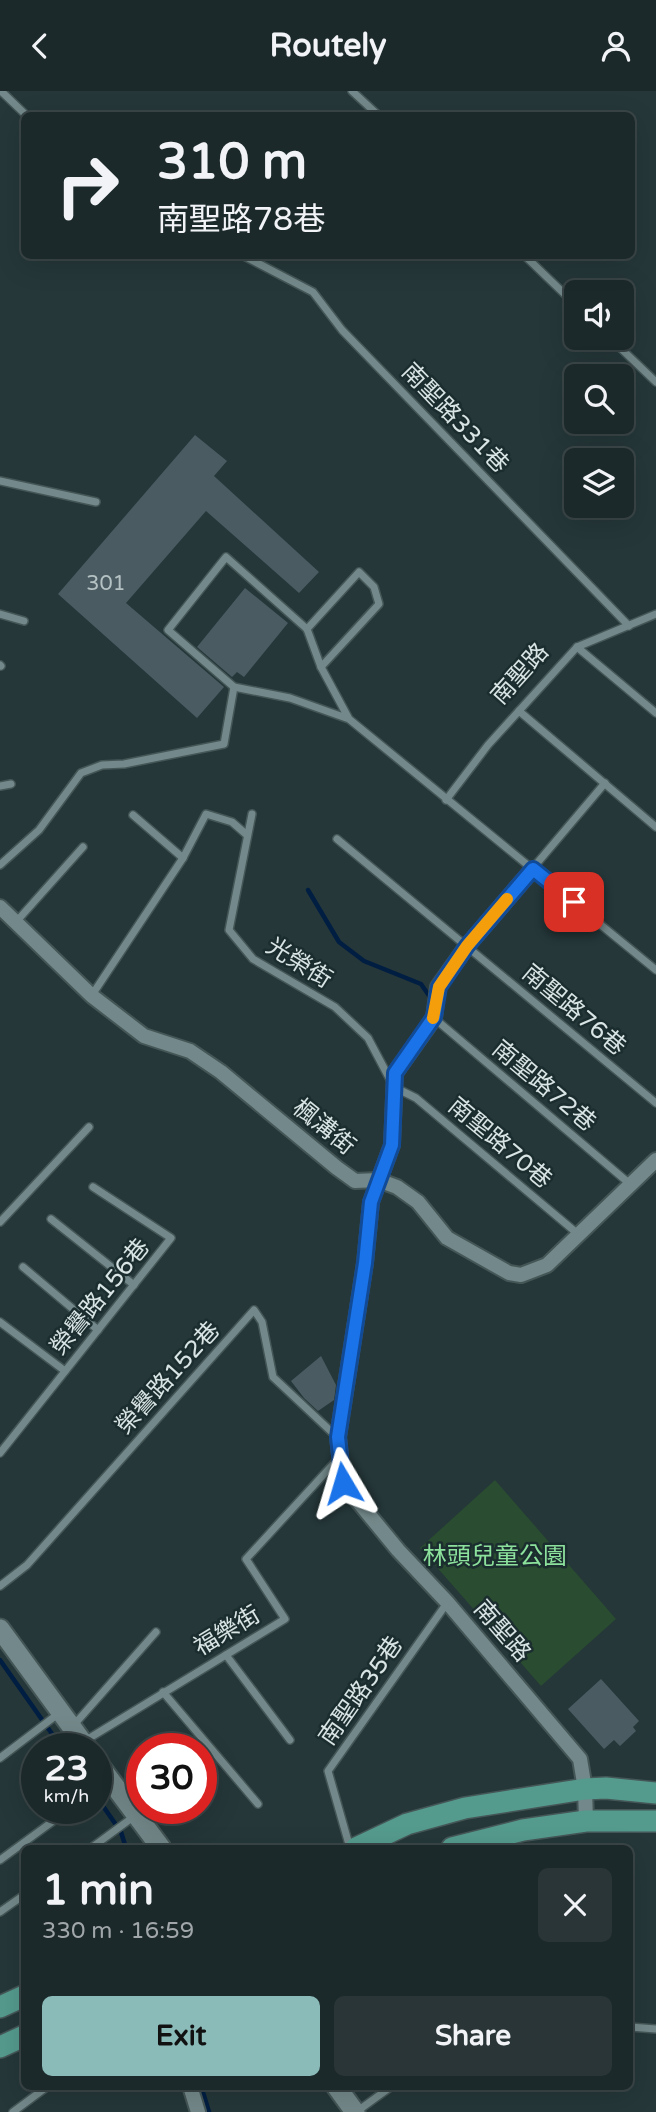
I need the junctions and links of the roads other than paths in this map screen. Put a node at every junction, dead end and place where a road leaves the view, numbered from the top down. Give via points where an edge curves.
1 (1, 91) edge
2 (352, 91) edge
3 (23, 112) edge
4 (375, 112) edge
5 (250, 259) edge
6 (528, 259) edge
7 (564, 293) edge
8 (623, 350) edge
9 (656, 382) edge
10 (0, 481) edge
11 (96, 502) dead end
12 (0, 614) edge
13 (656, 614) edge
14 (24, 621) dead end
15 (629, 626) junction
16 (307, 629) junction
17 (577, 647) junction
18 (321, 667) junction
19 (233, 687) junction
20 (519, 711) junction
21 (656, 713) edge
22 (349, 719) junction
23 (605, 783) junction
24 (10, 784) dead end
25 (0, 786) edge
26 (446, 800) junction
27 (251, 814) dead end
28 (132, 815) dead end
29 (656, 827) edge
30 (247, 835) junction
31 (337, 839) dead end
32 (83, 847) dead end
33 (183, 858) junction
34 (0, 865) edge
35 (533, 869) junction
36 (0, 907) edge
37 (15, 923) junction
38 (467, 946) junction
39 (656, 970) edge
40 (92, 996) junction
41 (434, 1017) junction
42 (394, 1087) junction
43 (656, 1103) edge
44 (89, 1128) dead end
45 (656, 1160) edge
46 (378, 1180) junction
47 (630, 1184) junction
48 (93, 1187) dead end
49 (51, 1219) dead end
50 (0, 1222) edge
51 (578, 1234) junction
52 (23, 1267) dead end
53 (134, 1285) junction
54 (0, 1322) edge
55 (98, 1330) junction
56 (65, 1371) junction
57 (338, 1437) junction
58 (0, 1453) edge
59 (340, 1457) junction
60 (0, 1585) edge
61 (447, 1602) junction
62 (156, 1632) dead end
63 (4, 1641) edge
64 (226, 1655) junction
65 (163, 1692) junction
66 (75, 1733) edge
67 (290, 1740) dead end
68 (21, 1751) edge
69 (0, 1758) edge
70 (585, 1789) junction
71 (112, 1792) edge
72 (656, 1793) edge
73 (258, 1804) dead end
74 (126, 1806) edge
75 (586, 1821) junction
76 (656, 1821) edge
77 (126, 1822) edge
78 (49, 1824) edge
79 (143, 1824) edge
80 (106, 1837) junction
81 (483, 1844) edge
82 (95, 1845) edge
83 (110, 1845) edge
84 (159, 1845) edge
85 (352, 1845) edge
86 (360, 1845) edge
87 (0, 1860) edge
88 (21, 1897) edge
89 (0, 1912) edge
90 (21, 1997) edge
91 (0, 2007) edge
92 (633, 2027) edge
93 (656, 2029) edge
94 (21, 2037) edge
95 (0, 2047) edge
96 (43, 2090) edge
97 (191, 2090) edge
98 (339, 2090) edge
99 (386, 2090) edge
100 (13, 2112) edge
101 (198, 2112) edge
102 (355, 2112) edge

1 - 3 lane
2 - 4 lane
5 - 15 lane, 南聖路331巷 via 313,292 342,330
6 - 7 lane
8 - 9 lane
10 - 11 lane
12 - 14 lane
13 - 15 lane, 南聖路
15 - 17 lane, 南聖路
16 - 18 lane
16 - 18 lane via 359,572 374,587 379,604
16 - 19 lane via 226,557 168,630
17 - 20 lane, 南聖路
17 - 21 lane
18 - 22 lane
19 - 22 lane via 290,698
19 - 34 lane via 224,744 102,765 81,773 39,830
20 - 23 lane
20 - 26 lane, 南聖路
22 - 26 lane
23 - 29 lane
23 - 35 lane
24 - 25 lane
26 - 35 lane
27 - 30 lane, 光榮街
28 - 33 lane
30 - 33 lane via 232,822 206,814
30 - 42 lane, 光榮街 via 229,930 253,959 335,1007 368,1038
31 - 38 lane, 南聖路76巷
32 - 37 lane
33 - 40 lane
35 - 38 street, 南聖路
35 - 39 lane
36 - 37 street, 楓溝街
37 - 40 street, 楓溝街
38 - 41 street, 南聖路 via 439,987
38 - 43 lane, 南聖路76巷
40 - 46 street, 楓溝街 via 144,1036 190,1051 211,1065 355,1181
41 - 42 street, 南聖路 via 395,1073
41 - 47 lane, 南聖路72巷
42 - 46 street, 南聖路 via 392,1145
42 - 51 lane, 南聖路70巷 via 416,1098
44 - 50 lane
45 - 47 street, 楓溝街
46 - 51 street, 楓溝街 via 418,1202 447,1238 509,1273 521,1275 547,1265
46 - 57 street, 南聖路 via 371,1202
47 - 51 street, 楓溝街
48 - 53 lane, 榮譽路156巷 via 172,1238
49 - 53 lane
52 - 55 lane
53 - 55 lane, 榮譽路156巷
54 - 56 lane
55 - 56 lane, 榮譽路156巷
56 - 58 lane, 榮譽路156巷
57 - 59 street, 南聖路
57 - 60 lane, 榮譽路152巷 via 273,1377 262,1322 254,1310 27,1565
59 - 61 street, 南聖路 via 343,1483
59 - 64 lane, 福樂街 via 246,1559 285,1619
61 - 70 street, 南聖路 via 580,1759
61 - 85 lane, 南聖路35巷 via 328,1771
62 - 66 lane
63 - 66 street
64 - 65 lane, 福樂街
64 - 67 lane
65 - 66 lane, 福樂街
65 - 73 lane
68 - 69 lane
70 - 72 main road
70 - 75 street, 南聖路
70 - 86 main road via 464,1808 407,1824
71 - 74 street
75 - 76 main road
75 - 81 main road via 523,1830
77 - 80 lane
78 - 87 lane
79 - 84 street
80 - 82 lane
80 - 83 lane
88 - 89 lane
90 - 91 main road
92 - 93 lane
94 - 95 main road
96 - 100 lane
97 - 101 street
98 - 102 street
99 - 102 lane

